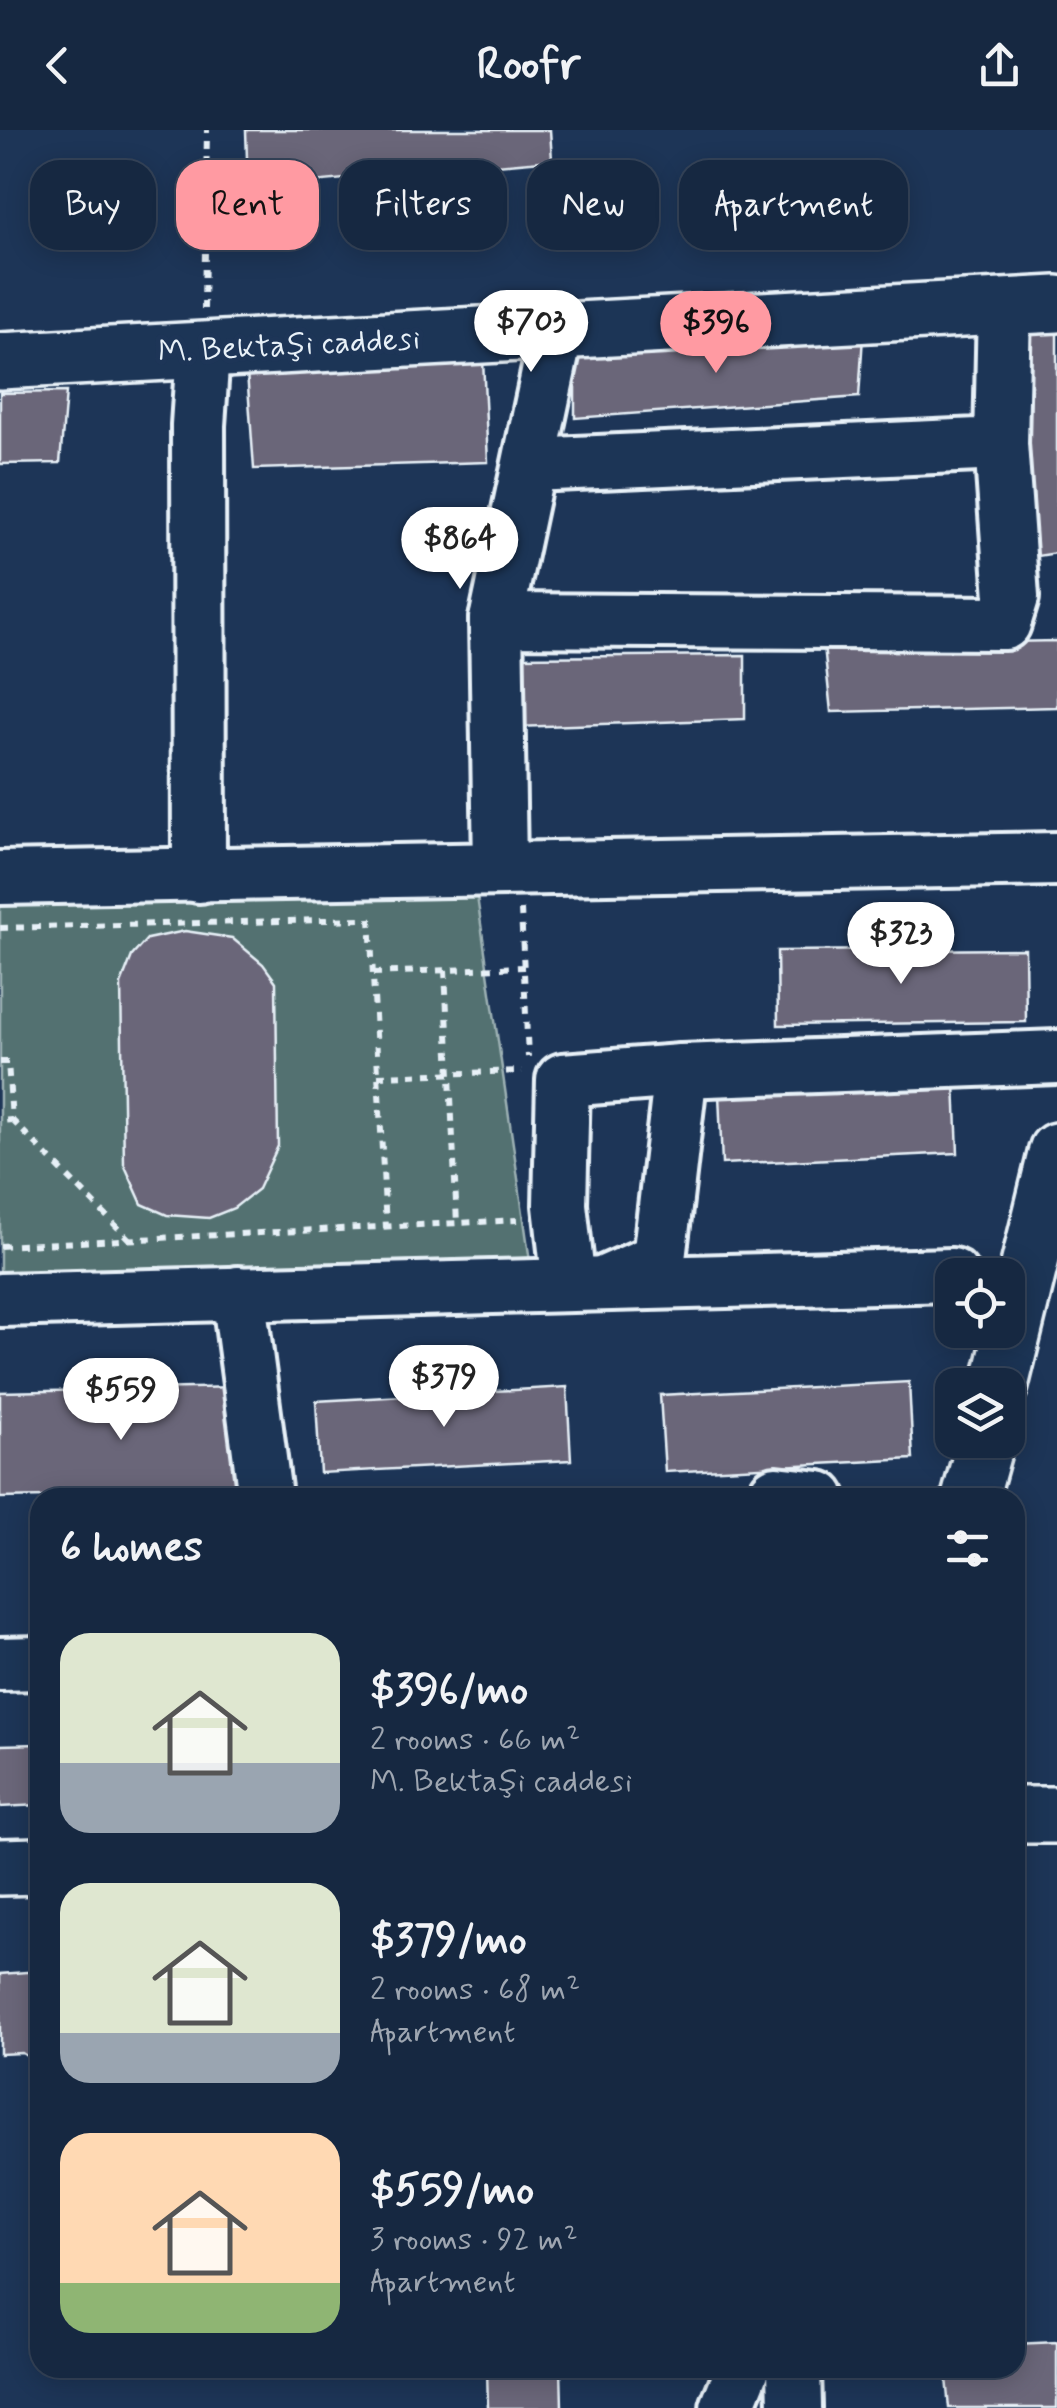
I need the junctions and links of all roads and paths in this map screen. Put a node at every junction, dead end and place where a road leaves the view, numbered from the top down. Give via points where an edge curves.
1 (206, 130) edge
2 (1031, 306) edge
3 (557, 331) junction
4 (203, 352) junction
5 (0, 361) edge
6 (1001, 444) junction
7 (531, 465) junction
8 (496, 620) junction
9 (1057, 859) edge
10 (198, 876) junction
11 (0, 878) edge
12 (502, 889) junction
13 (389, 917) dead end
14 (370, 918) junction
15 (0, 928) edge
16 (524, 967) junction
17 (445, 970) junction
18 (373, 973) junction
19 (1057, 1057) edge
20 (0, 1062) edge
21 (681, 1071) junction
22 (449, 1073) junction
23 (378, 1076) junction
24 (12, 1120) junction
25 (0, 1121) edge
26 (1057, 1151) edge
27 (560, 1205) junction
28 (456, 1224) junction
29 (386, 1228) junction
30 (130, 1240) junction
31 (0, 1246) edge
32 (1025, 1274) edge
33 (1030, 1274) junction
34 (935, 1275) edge
35 (589, 1283) junction
36 (238, 1293) junction
37 (0, 1300) edge
38 (1005, 1368) edge
39 (981, 1458) edge
40 (264, 1488) edge
41 (973, 1488) edge
42 (30, 1663) edge
43 (0, 1664) edge
44 (1025, 1815) edge
45 (1057, 1815) edge
46 (30, 1866) edge
47 (0, 1867) edge
48 (740, 2378) edge
49 (794, 2378) edge
50 (726, 2408) edge
51 (795, 2408) edge

1 - 4 path
2 - 3 main road, M. Bektaşi caddesi
2 - 6 street
3 - 4 main road, M. Bektaşi caddesi
3 - 7 street
4 - 5 main road, M. Bektaşi caddesi
4 - 10 street
6 - 7 street
6 - 8 street via 1012,597 1004,623
7 - 8 street
8 - 12 street
9 - 12 street
10 - 11 street
10 - 12 street
12 - 16 path via 522,910
13 - 14 path
14 - 15 path
14 - 18 path
16 - 17 path
16 - 22 path via 528,1071
17 - 18 path
17 - 22 path
18 - 23 path
19 - 21 street
20 - 24 path via 8,1062
21 - 27 street via 562,1080
21 - 35 street via 659,1259
22 - 23 path
22 - 28 path
23 - 29 path
24 - 25 path
24 - 30 path
26 - 33 main road
27 - 28 path via 533,1219
27 - 35 street
28 - 29 path
29 - 30 path
30 - 31 path
32 - 33 street
33 - 38 main road
34 - 35 street
35 - 36 street
36 - 37 street
36 - 40 street
39 - 41 main road
42 - 43 street
44 - 45 main road
46 - 47 main road
48 - 50 street
49 - 51 street

